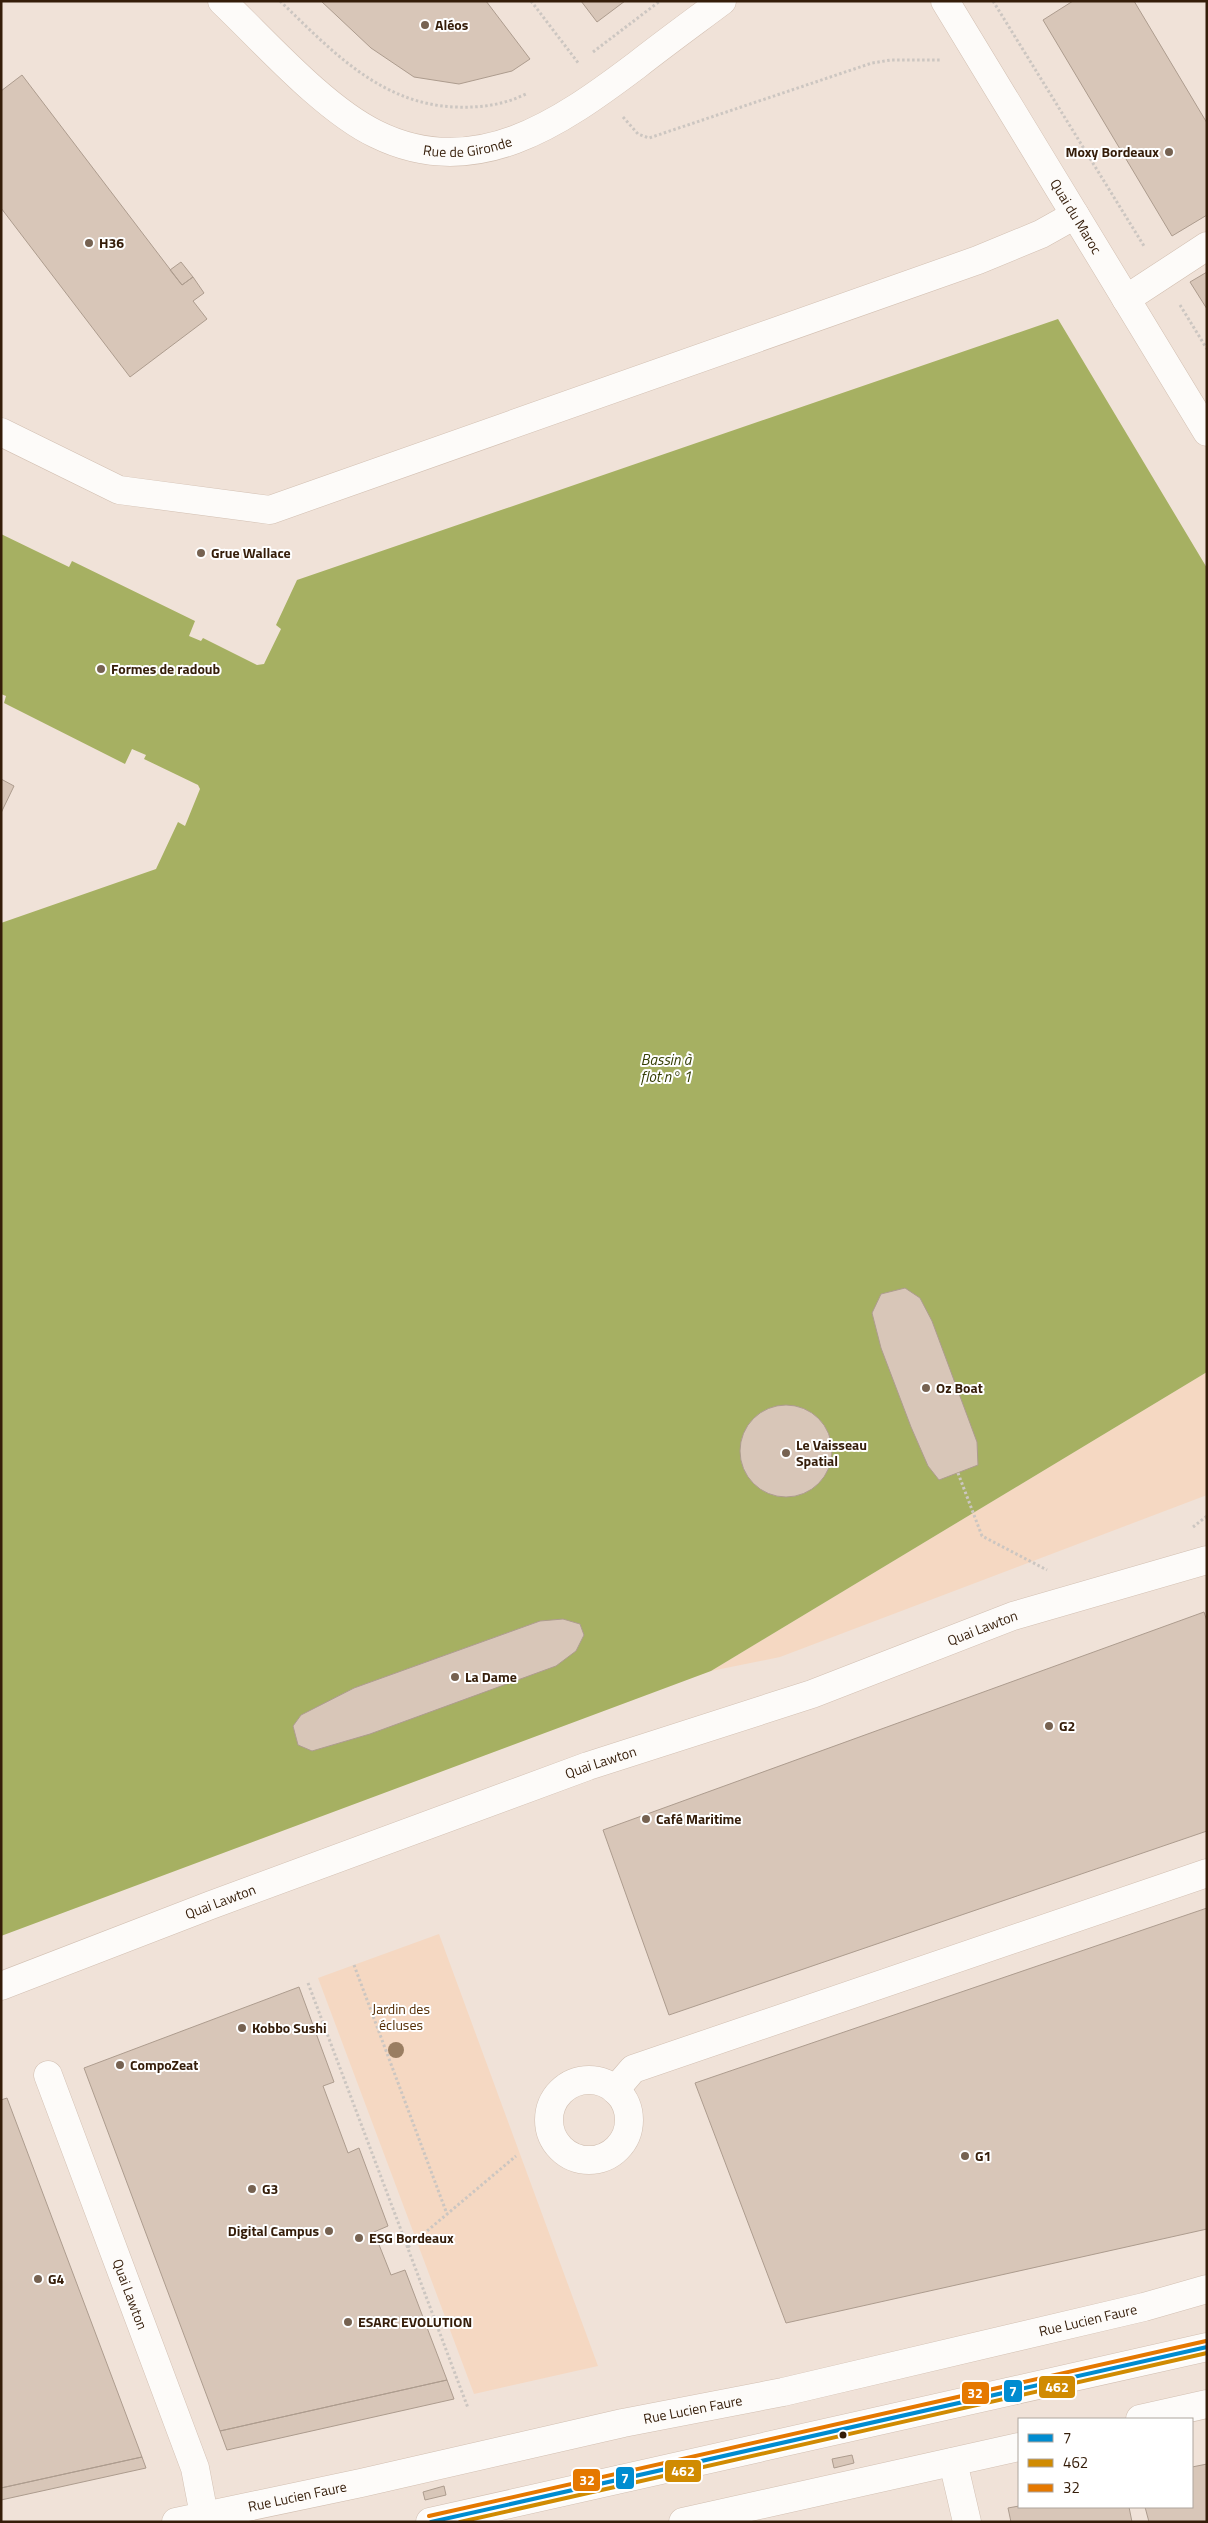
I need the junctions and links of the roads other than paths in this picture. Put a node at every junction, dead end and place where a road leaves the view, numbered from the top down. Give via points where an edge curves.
1 (222, 1) edge
2 (722, 1) edge
3 (945, 1) edge
4 (1075, 215) junction
5 (1207, 246) edge
6 (1126, 299) junction
7 (1, 432) edge
8 (1207, 432) edge
9 (1207, 1560) edge
10 (1207, 1873) edge
11 (1, 1986) edge
12 (48, 2075) dead end
13 (615, 2090) dead end
14 (1207, 2289) edge
15 (1207, 2347) edge
16 (1207, 2404) edge
17 (1144, 2418) edge
18 (1018, 2447) edge
19 (953, 2462) junction
20 (204, 2516) junction
21 (176, 2522) edge
22 (430, 2522) edge
23 (684, 2522) edge
24 (967, 2522) edge

1 - 2 street, Rue de Gironde via 341,111 376,134 410,147 436,152 473,151 519,139 561,120 602,93
3 - 4 street, Quai du Maroc
4 - 6 street, Quai du Maroc
4 - 7 street via 1042,234 978,260 270,510 119,490
5 - 6 street
6 - 8 street, Quai du Maroc
9 - 11 street, Quai Lawton via 1014,1616 812,1694 588,1766
10 - 13 street via 633,2069
12 - 20 street, Quai Lawton via 195,2468
14 - 20 street, Rue Lucien Faure via 783,2392 623,2423 362,2484
15 - 22 street
16 - 17 street
18 - 19 street
19 - 23 street
19 - 24 street
20 - 21 street, Rue Lucien Faure

